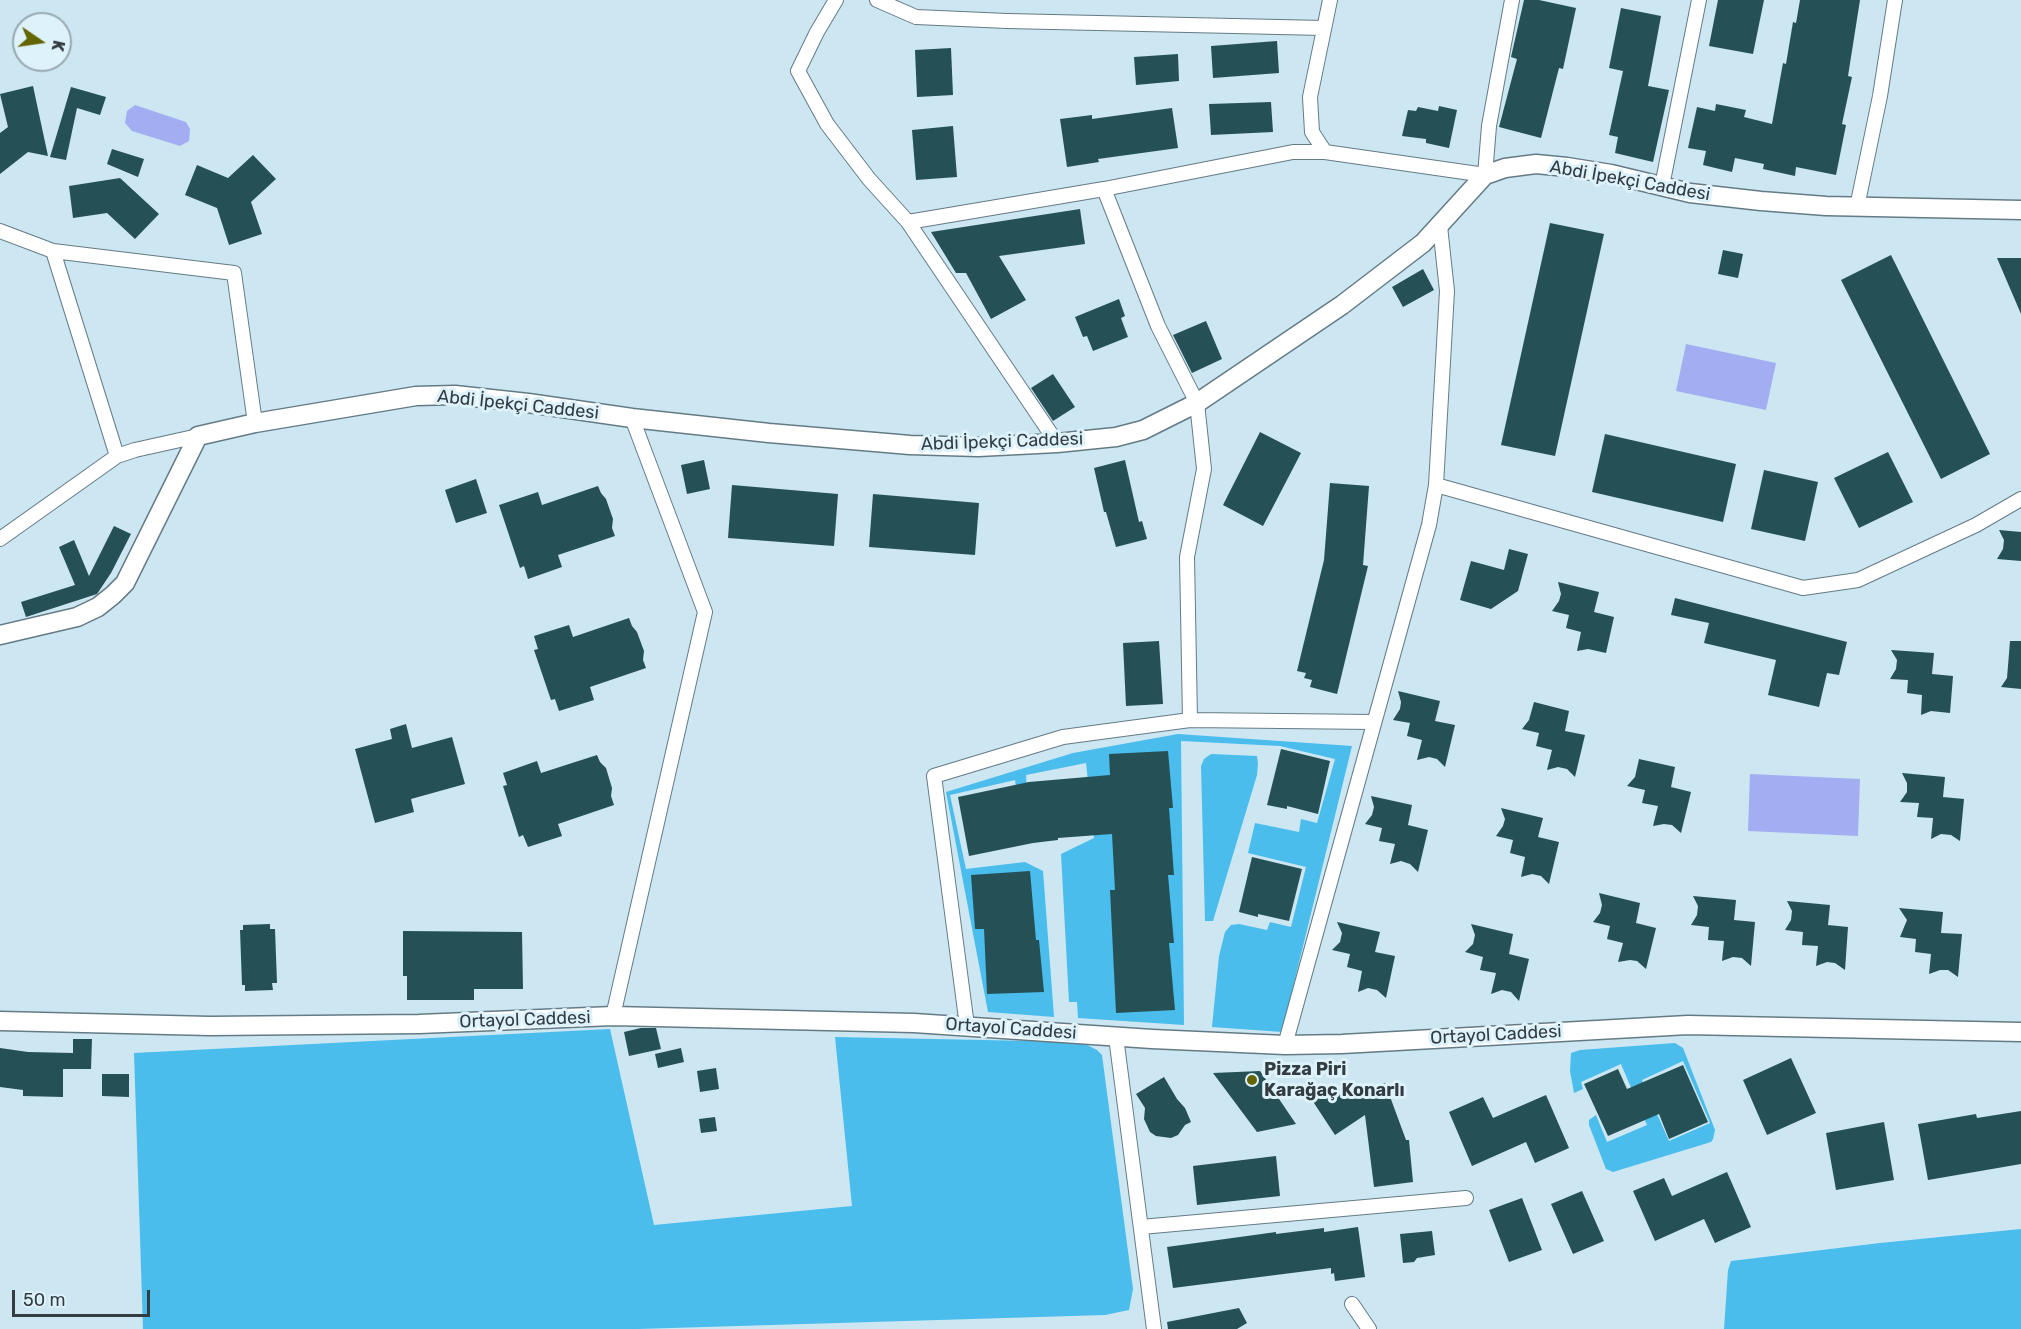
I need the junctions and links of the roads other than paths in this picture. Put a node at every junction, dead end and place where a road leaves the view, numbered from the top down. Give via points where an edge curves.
1 (837, 0) edge
2 (877, 0) edge
3 (1330, 0) edge
4 (1512, 0) edge
5 (1699, 0) edge
6 (1895, 0) edge
7 (1324, 28) junction
8 (1325, 152) junction
9 (1485, 175) junction
10 (1662, 186) junction
11 (1104, 189) junction
12 (1857, 207) junction
13 (2021, 210) edge
14 (908, 222) junction
15 (1440, 226) junction
16 (0, 231) edge
17 (53, 251) junction
18 (1197, 404) junction
19 (632, 418) junction
20 (255, 423) junction
21 (198, 436) junction
22 (1057, 443) junction
23 (117, 456) junction
24 (1436, 484) junction
25 (2021, 499) edge
26 (0, 539) edge
27 (0, 636) edge
28 (1190, 720) junction
29 (1374, 722) junction
30 (613, 1016) junction
31 (0, 1021) edge
32 (967, 1026) junction
33 (2021, 1032) edge
34 (1116, 1037) junction
35 (1285, 1045) junction
36 (1466, 1198) dead end
37 (1141, 1227) junction
38 (1352, 1304) dead end
39 (1154, 1329) edge
40 (1369, 1329) edge

1 - 14 street via 798,71 827,124
2 - 7 street via 916,17
3 - 7 street
4 - 9 street via 1489,126
5 - 10 street
6 - 12 street
7 - 8 street via 1310,97 1312,132
8 - 9 street
8 - 11 street via 1293,152
9 - 10 street, Abdi İpekçi Caddesi via 1536,164 1611,174
9 - 15 street, Abdi İpekçi Caddesi
10 - 12 street, Abdi İpekçi Caddesi via 1716,197
11 - 14 street
11 - 18 street via 1158,326
12 - 13 street, Abdi İpekçi Caddesi
14 - 22 street
15 - 18 street, Abdi İpekçi Caddesi via 1342,305
15 - 24 street via 1447,291
16 - 17 street
17 - 20 street via 234,273
17 - 23 street
18 - 22 street, Abdi İpekçi Caddesi via 1143,430
18 - 28 street via 1204,470 1187,557
19 - 20 street, Abdi İpekçi Caddesi via 455,395 416,396
19 - 22 street, Abdi İpekçi Caddesi via 910,445
19 - 30 street via 705,612
20 - 21 street, Abdi İpekçi Caddesi
21 - 23 street
21 - 27 street via 129,574 113,595 77,618
23 - 26 street
24 - 25 street via 1803,588 1858,580 1976,525
24 - 29 street via 1429,525
28 - 29 street
28 - 32 street via 1063,737 934,776
29 - 35 street
30 - 31 street, Ortayol Caddesi via 233,1026
30 - 32 street, Ortayol Caddesi
32 - 34 street, Ortayol Caddesi
33 - 35 street, Ortayol Caddesi via 1688,1025
34 - 35 street, Ortayol Caddesi
34 - 37 street
36 - 37 street
37 - 39 street
38 - 40 street

